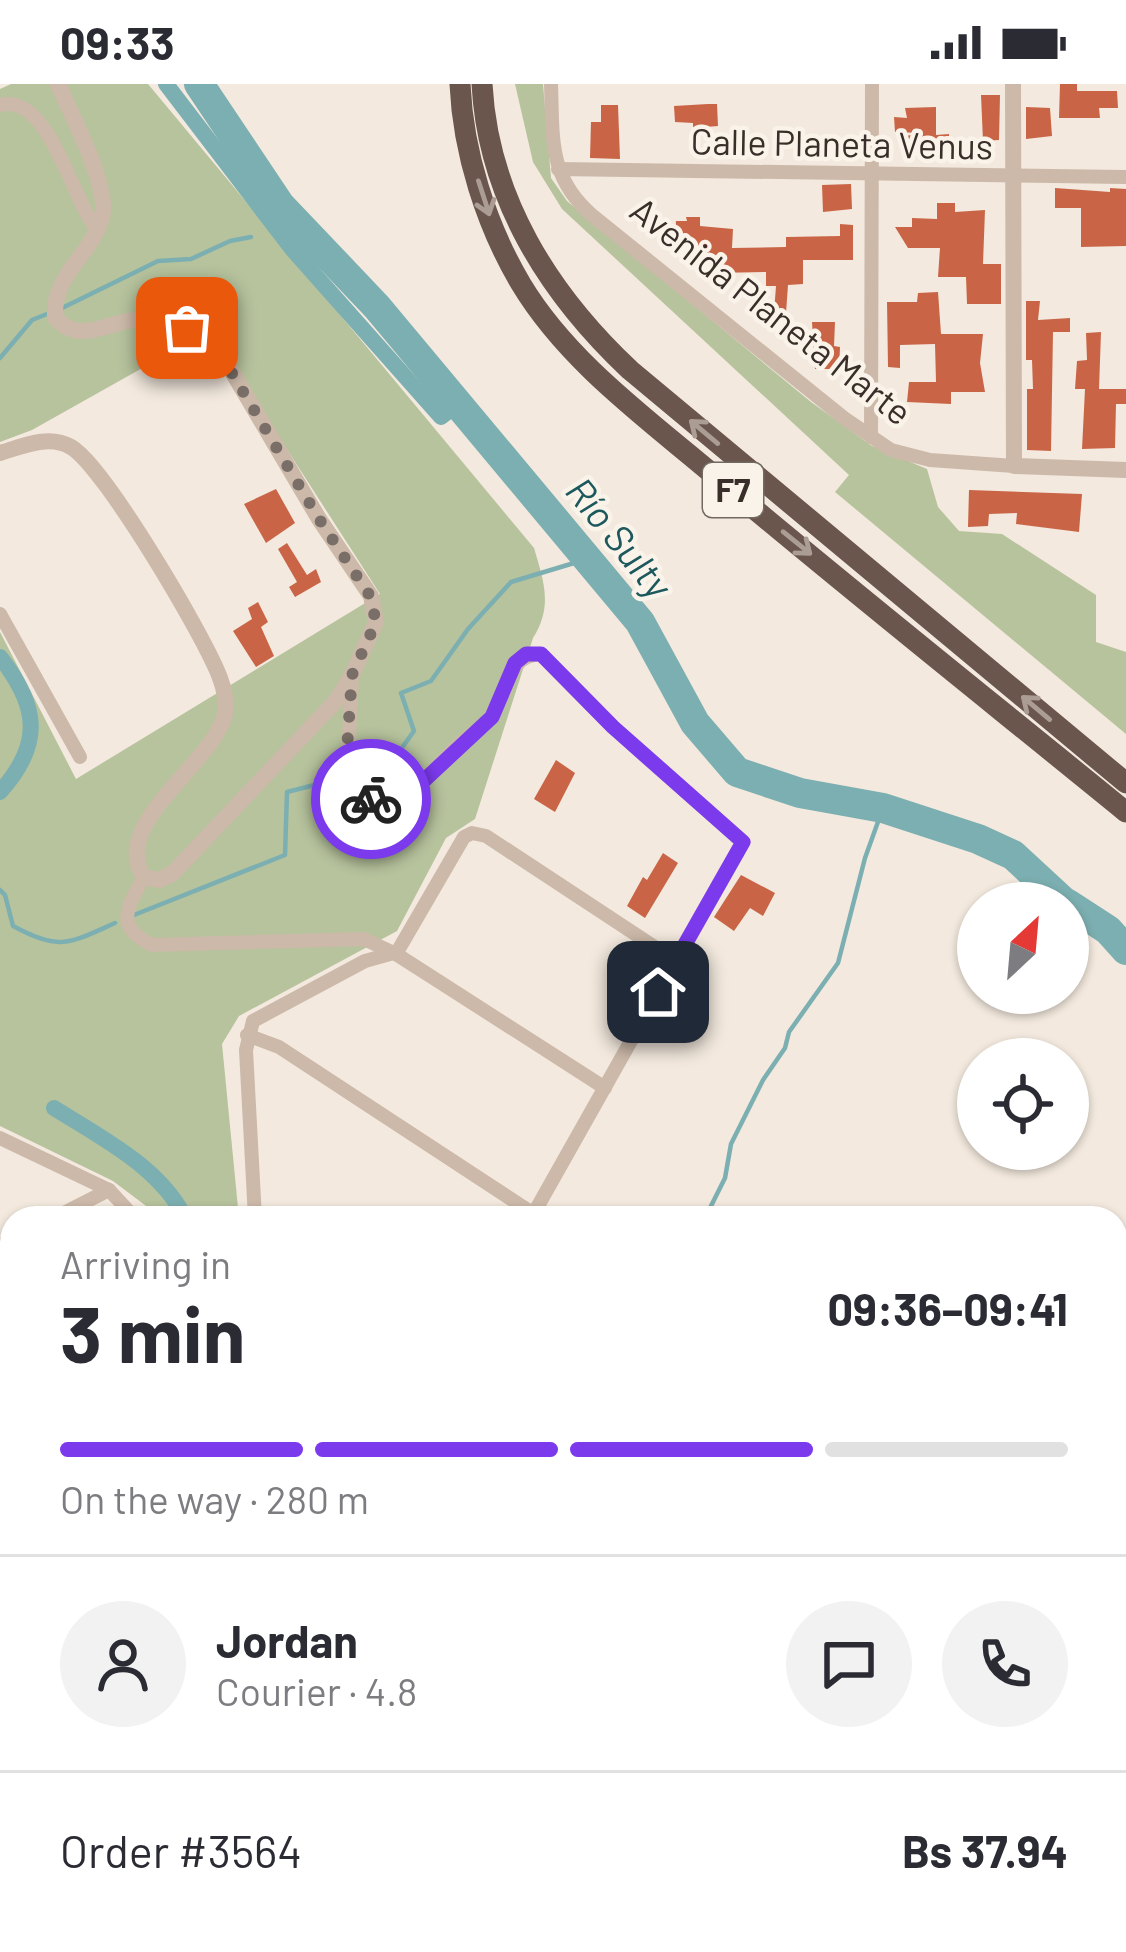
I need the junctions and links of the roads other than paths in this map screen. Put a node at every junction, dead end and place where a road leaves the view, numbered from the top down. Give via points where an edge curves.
1 (58, 84) edge
2 (460, 84) edge
3 (482, 84) edge
4 (550, 84) edge
5 (872, 84) edge
6 (1013, 84) edge
7 (0, 104) edge
8 (558, 169) junction
9 (871, 173) junction
10 (1013, 177) junction
11 (1126, 177) edge
12 (98, 229) junction
13 (871, 437) junction
14 (0, 453) edge
15 (1014, 466) junction
16 (1126, 474) edge
17 (0, 614) edge
18 (352, 675) junction
19 (80, 757) dead end
20 (1126, 782) edge
21 (1126, 812) edge
22 (144, 877) junction
23 (395, 954) junction
24 (676, 961) junction
25 (247, 1035) junction
26 (605, 1088) junction
27 (0, 1138) edge
28 (109, 1190) junction
29 (77, 1206) edge
30 (124, 1206) edge
31 (257, 1206) edge
32 (522, 1206) edge
33 (542, 1206) edge

1 - 12 street via 104,201
2 -> 21 highway, F7 via 492,226 560,337 608,386
20 -> 3 highway, F7 via 590,333 518,226 492,153
4 - 8 street
5 - 9 street
6 - 10 street
7 - 12 street via 29,108
8 - 9 street, Calle Planeta Venus
8 - 13 street, Avenida Planeta Marte via 575,201
9 - 10 street, Calle Planeta Venus
9 - 13 street
10 - 11 street, Calle Planeta Venus
10 - 15 street
12 - 18 street via 58,286 55,317 74,332 166,322 207,341 226,363 370,596 376,622
13 - 15 street, Avenida Planeta Marte via 930,460
14 - 22 street via 45,441 86,459 180,600 220,677 225,713 216,733 137,843
15 - 16 street, Avenida Planeta Marte
17 - 19 street
18 - 22 street via 296,747 172,874
18 - 24 street via 347,779 361,797 381,801 418,786 492,717 526,654 555,665 743,842
22 - 23 street via 128,925 152,945 364,939
23 - 24 street via 472,832
23 - 25 street via 364,961 265,1011
23 - 26 street
24 - 26 street
25 - 31 street
25 - 32 street via 278,1047
26 - 33 street
27 - 28 street
28 - 29 street
28 - 30 street

